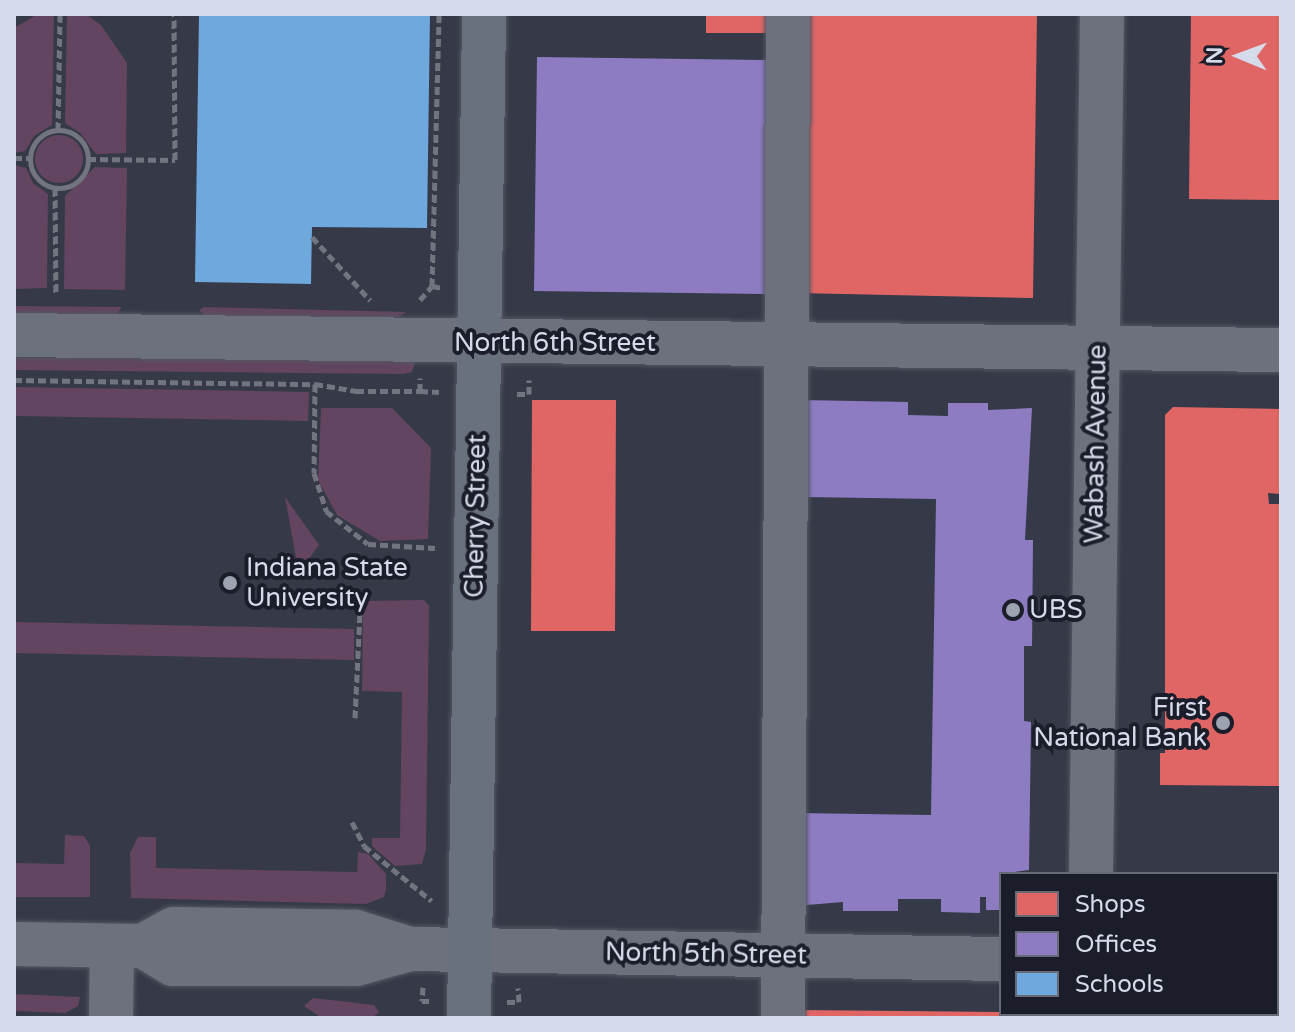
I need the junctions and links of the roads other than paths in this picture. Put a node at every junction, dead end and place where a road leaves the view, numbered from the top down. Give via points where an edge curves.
1 (484, 14) edge
2 (788, 14) edge
3 (1102, 14) edge
4 (14, 335) edge
5 (478, 343) junction
6 (786, 344) junction
7 (1097, 346) junction
8 (1281, 350) edge
9 (1091, 872) edge
10 (14, 944) edge
11 (127, 946) junction
12 (470, 951) junction
13 (781, 956) junction
14 (999, 959) edge
15 (111, 1018) edge
16 (469, 1018) edge
17 (783, 1018) edge

1 - 5 main road, Cherry Street
2 - 6 street
3 - 7 street, Wabash Avenue
4 - 5 street, North 6th Street
5 - 6 street, North 6th Street
5 - 12 main road, Cherry Street
6 - 7 street, North 6th Street
6 - 13 street
7 - 8 street, North 6th Street
7 - 9 street, Wabash Avenue
10 - 11 street, North 5th Street
11 - 12 street, North 5th Street via 174,929 356,932 410,949
11 - 15 street
12 - 13 street, North 5th Street
12 - 16 main road, Cherry Street
13 - 14 street, North 5th Street
13 - 17 street

